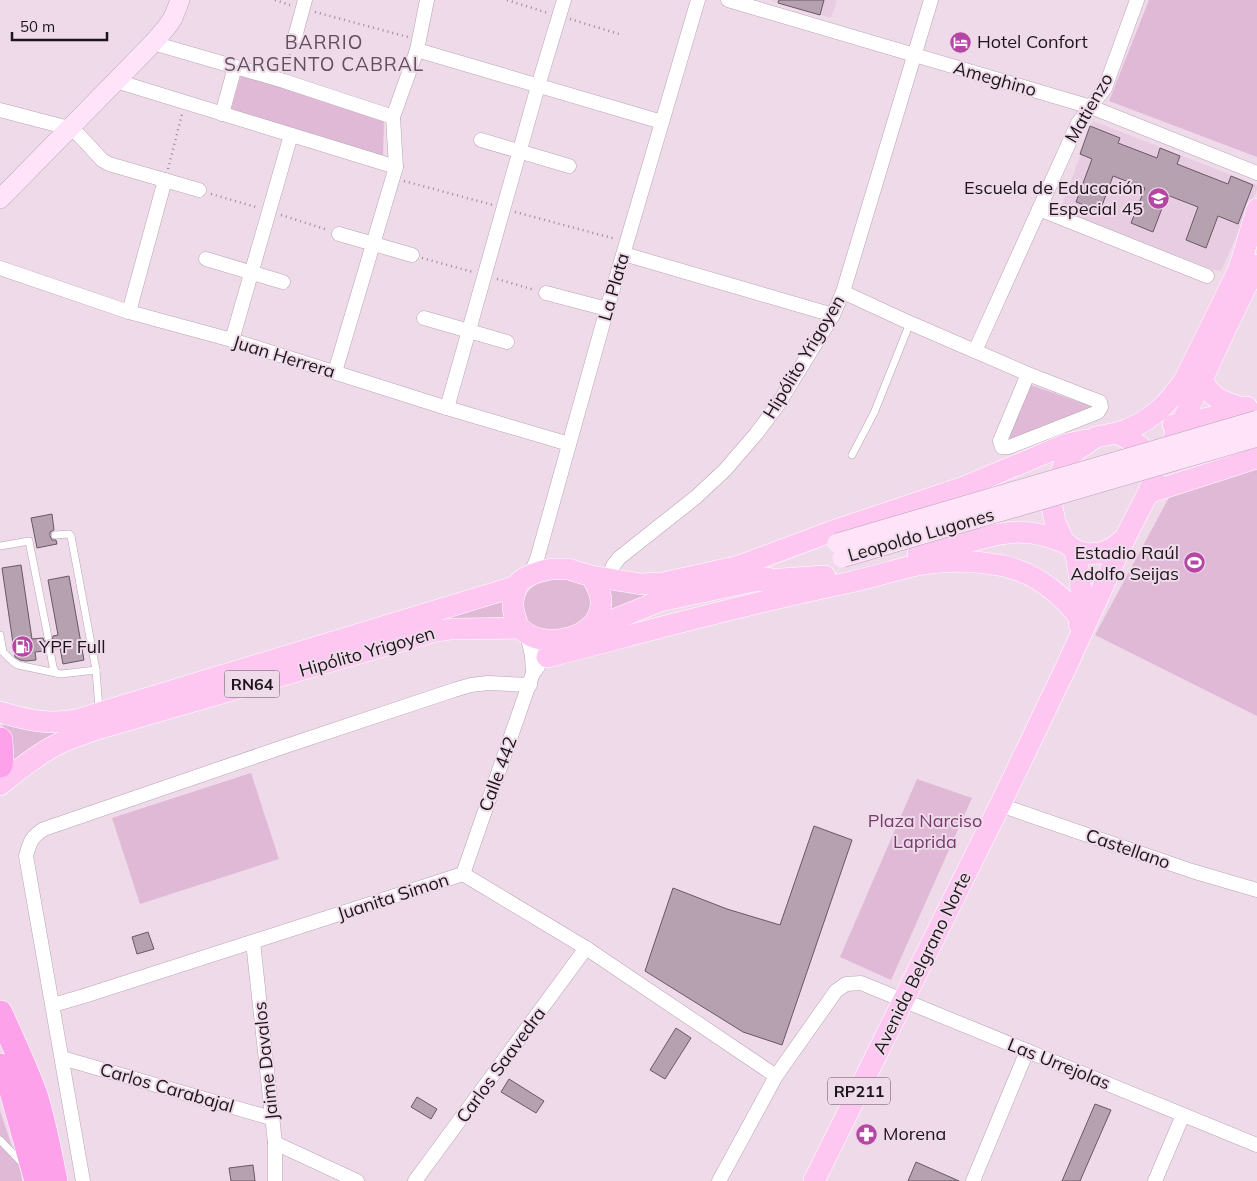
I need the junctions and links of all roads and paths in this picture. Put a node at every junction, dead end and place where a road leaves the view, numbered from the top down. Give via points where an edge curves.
1 (275, 0) edge
2 (427, 0) edge
3 (564, 0) edge
4 (698, 0) edge
5 (728, 0) edge
6 (931, 0) edge
7 (1137, 0) edge
8 (178, 1) edge
9 (304, 4) edge
10 (295, 37) joint
11 (153, 43) junction
12 (418, 45) junction
13 (914, 55) junction
14 (235, 66) junction
15 (116, 81) junction
16 (284, 81) junction
17 (538, 86) junction
18 (184, 102) junction
19 (1091, 107) junction
20 (0, 110) edge
21 (222, 114) junction
22 (393, 117) junction
23 (662, 122) junction
24 (69, 128) junction
25 (291, 135) junction
26 (481, 140) dead end
27 (520, 152) junction
28 (569, 166) dead end
29 (396, 167) junction
30 (1257, 173) edge
31 (165, 180) junction
32 (199, 190) dead end
33 (0, 198) edge
34 (1257, 209) edge
35 (1039, 210) junction
36 (339, 234) dead end
37 (373, 244) junction
38 (624, 254) junction
39 (412, 255) dead end
40 (206, 259) dead end
41 (1257, 265) edge
42 (0, 268) edge
43 (252, 271) junction
44 (1207, 276) dead end
45 (283, 282) dead end
46 (843, 292) junction
47 (546, 293) dead end
48 (607, 310) junction
49 (129, 312) junction
50 (833, 315) junction
51 (424, 318) dead end
52 (910, 324) junction
53 (469, 332) junction
54 (232, 340) junction
55 (507, 342) dead end
56 (975, 351) junction
57 (335, 372) junction
58 (1028, 374) junction
59 (1202, 381) junction
60 (447, 408) junction
61 (1252, 410) edge
62 (1182, 424) junction
63 (1124, 431) junction
64 (1096, 437) junction
65 (1257, 437) edge
66 (569, 444) junction
67 (852, 455) dead end
68 (1257, 458) edge
69 (1151, 486) junction
70 (55, 535) dead end
71 (1125, 538) junction
72 (960, 544) junction
73 (0, 546) edge
74 (1069, 546) junction
75 (839, 551) junction
76 (916, 565) junction
77 (746, 574) junction
78 (599, 577) junction
79 (524, 580) junction
80 (1080, 618) junction
81 (523, 631) junction
82 (579, 634) junction
83 (0, 635) edge
84 (48, 637) dead end
85 (50, 650) dead end
86 (547, 657) junction
87 (1068, 663) junction
88 (96, 670) junction
89 (56, 673) junction
90 (531, 679) junction
91 (0, 712) edge
92 (100, 712) junction
93 (0, 740) edge
94 (0, 765) edge
95 (0, 785) edge
96 (1000, 806) junction
97 (463, 874) junction
98 (1257, 890) edge
99 (253, 942) junction
100 (586, 948) junction
101 (904, 1000) junction
102 (53, 1005) junction
103 (0, 1013) edge
104 (1027, 1050) junction
105 (62, 1058) junction
106 (0, 1066) edge
107 (776, 1076) junction
108 (1183, 1115) junction
109 (271, 1118) junction
110 (0, 1140) edge
111 (275, 1143) junction
112 (1257, 1145) edge
113 (43, 1180) edge
114 (83, 1181) edge
115 (275, 1181) edge
116 (357, 1181) edge
117 (415, 1181) edge
118 (719, 1181) edge
119 (814, 1181) edge
120 (973, 1181) edge
121 (1155, 1181) edge

1 - 9 path
2 - 12 street
3 - 17 street
4 - 23 street, La Plata
5 - 13 street, Ameghino
6 - 13 street, Hipólito Yrigoyen
7 - 19 street, Matienzo via 1105,88
8 - 11 main road via 173,18
9 - 10 street
9 - 12 path
10 - 16 path
11 - 14 street
11 - 15 main road
12 - 17 street
12 - 22 street
13 - 19 street, Ameghino
13 - 46 street, Hipólito Yrigoyen
14 - 16 street
14 - 21 street
15 - 18 street
15 - 24 main road
16 - 22 street
17 - 23 street
17 - 27 street
18 - 21 street
18 - 31 path
19 - 30 street, Ameghino
19 - 35 street, Matienzo via 1078,123
20 - 24 street
21 - 25 street
22 - 29 street
23 - 38 street, La Plata
24 - 31 street via 109,164
24 - 33 main road
25 - 29 street
25 - 43 street
26 - 27 street
27 - 28 street
27 - 53 street
29 - 37 street
31 - 32 street
31 - 49 street
34 - 63 main road via 1239,269 1185,379 1161,409
35 - 44 street
35 - 56 street, Matienzo
36 - 37 street
37 - 39 street
37 - 57 street
38 - 48 street, La Plata
38 - 50 street
40 - 43 street
41 - 59 main road
42 - 49 street, Juan Herrera
43 - 45 street
43 - 54 street
46 - 50 street, Hipólito Yrigoyen
46 - 52 street
47 - 48 street
48 - 66 street, La Plata
49 - 54 street, Juan Herrera
50 - 78 street, Hipólito Yrigoyen via 777,406 725,470
51 - 53 street
52 - 56 street
52 - 67 lane via 874,413
53 - 55 street
53 - 60 street
54 - 57 street, Juan Herrera
56 - 58 street
57 - 60 street, Juan Herrera
58 - 58 street via 1000,441 1002,446 1008,447 1098,412 1101,407 1100,402
59 - 61 main road via 1221,401
59 - 62 main road
60 - 66 street, Juan Herrera
61 - 62 main road
61 - 75 main road, Leopoldo Lugones, bridge
62 - 63 main road
62 - 69 main road
63 - 64 main road
63 - 69 main road via 1146,454
64 - 74 main road via 1075,451 1064,465 1053,490 1054,522
64 - 77 main road via 1067,444 972,484 830,532
65 - 75 main road, Leopoldo Lugones, bridge
66 - 79 street, La Plata via 537,559
68 - 69 main road
69 - 71 main road
70 - 88 lane via 71,536
71 - 74 main road via 1101,553 1088,554
71 - 87 main road, Avenida Belgrano Norte / RP211
72 - 74 main road via 1017,532 1046,536
72 - 76 main road
72 - 77 main road via 847,574
73 - 84 lane via 32,541
74 - 80 main road, Avenida Belgrano Norte / RP211 via 1082,592
75 - 77 main road, Leopoldo Lugones
76 - 80 main road via 968,562 1013,568 1048,586
76 - 86 main road
77 - 78 main road, Leopoldo Lugones via 641,584
77 - 82 main road, Leopoldo Lugones via 660,601
78 - 79 main road, RN64 via 568,569 552,570
78 - 82 main road via 599,614
79 - 81 main road via 513,600 514,613
79 - 92 main road, Hipólito Yrigoyen / RN64
80 - 87 main road, Avenida Belgrano Norte / RP211
81 - 82 main road, RN64 via 551,640
81 - 90 street, Calle 442 via 532,656
81 - 95 main road, Hipólito Yrigoyen / RN64 via 451,629 432,632 94,730 54,746
82 - 86 street, Calle 442
83 - 89 lane via 3,652 18,666
85 - 89 lane
86 - 90 street, Calle 442
87 - 96 main road, Avenida Belgrano Norte / RP211
88 - 89 lane
88 - 92 lane
90 - 97 street, Calle 442
90 - 102 street via 471,685 454,690 35,835 26,856
91 - 92 main road, Hipólito Yrigoyen / RN64 via 45,723 62,723
93 - 94 highway
96 - 98 street, Castellano via 1192,872
96 - 101 main road, Avenida Belgrano Norte / RP211
97 - 99 street, Juanita Simon
97 - 100 street, Juanita Simon
99 - 102 street, Juanita Simon
99 - 109 street, Jaime Davalos
100 - 107 street, Juanita Simon
100 - 117 street, Carlos Saavedra
101 - 104 street, Las Urrejolas
101 - 107 street, Las Urrejolas via 862,983 846,984 836,991
101 - 119 main road, Avenida Belgrano Norte / RP211
102 - 105 street
103 - 113 highway via 24,1066 46,1136
104 - 108 street, Las Urrejolas
104 - 120 street
105 - 109 street, Carlos Carabajal
105 - 114 street
106 - 113 highway
107 - 118 street
108 - 112 street, Las Urrejolas
108 - 121 street
109 - 111 street, Jaime Davalos
110 - 113 lane
111 - 115 street, Jaime Davalos
111 - 116 street

